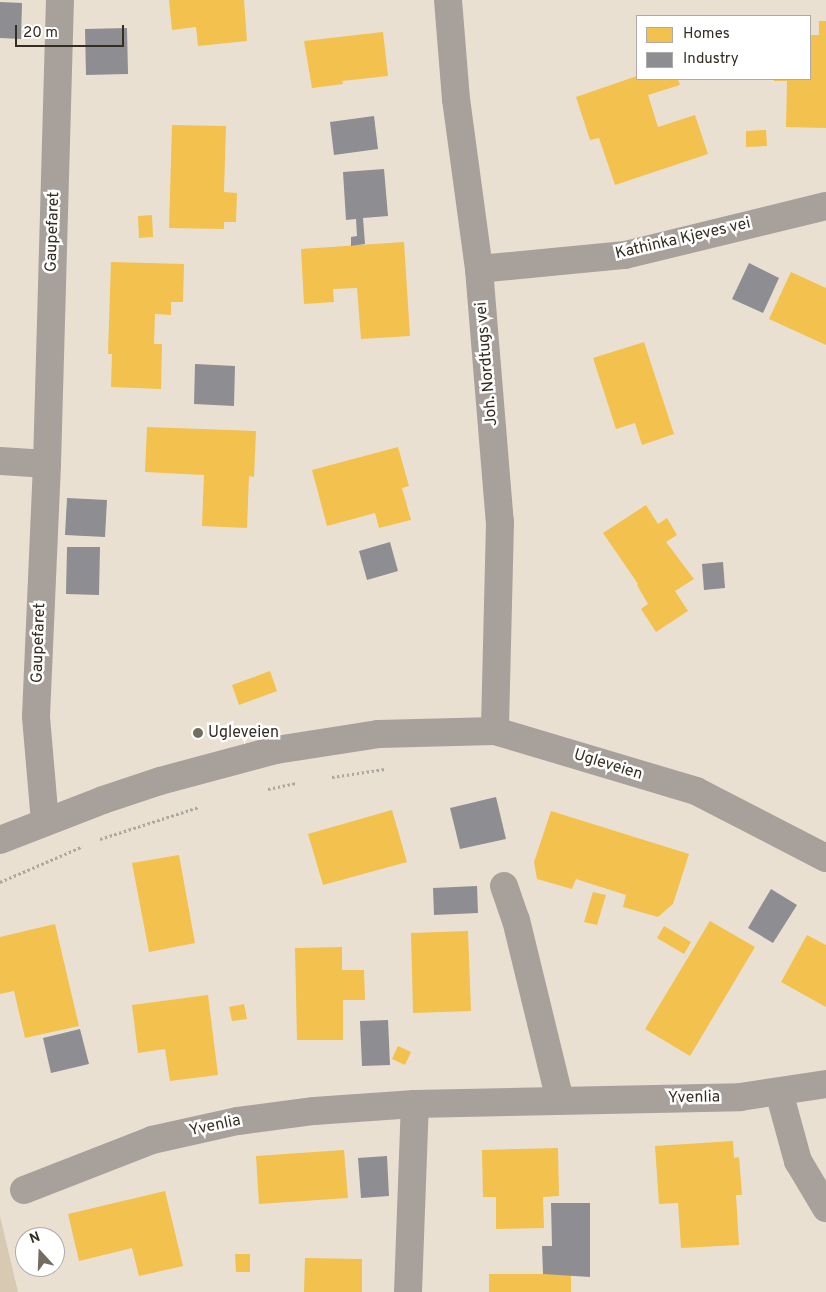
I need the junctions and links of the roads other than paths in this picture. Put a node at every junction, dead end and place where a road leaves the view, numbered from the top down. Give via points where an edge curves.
1 (60, 0) edge
2 (448, 0) edge
3 (826, 206) edge
4 (478, 268) junction
5 (0, 461) edge
6 (47, 464) junction
7 (495, 730) junction
8 (45, 822) junction
9 (0, 840) edge
10 (826, 858) edge
11 (504, 886) dead end
12 (826, 1084) edge
13 (779, 1092) junction
14 (560, 1101) junction
15 (415, 1104) junction
16 (24, 1190) dead end
17 (826, 1208) edge
18 (408, 1292) edge

1 - 6 street, Gaupefaret
2 - 4 street, Joh. Nordtugs vei via 456,100
3 - 4 street, Kathinka Kjeves vei via 625,255
4 - 7 street, Joh. Nordtugs vei via 500,522
5 - 6 street
6 - 8 street, Gaupefaret via 36,716
7 - 8 street, Ugleveien via 378,734 276,750 160,781
7 - 10 street, Ugleveien via 696,792
8 - 9 street, Ugleveien
11 - 14 street via 516,920
12 - 13 street, Yvenlia
13 - 14 street, Yvenlia via 740,1097
13 - 17 street via 798,1161
14 - 15 street, Yvenlia
15 - 16 street, Yvenlia via 314,1111 238,1121 152,1140
15 - 18 street

